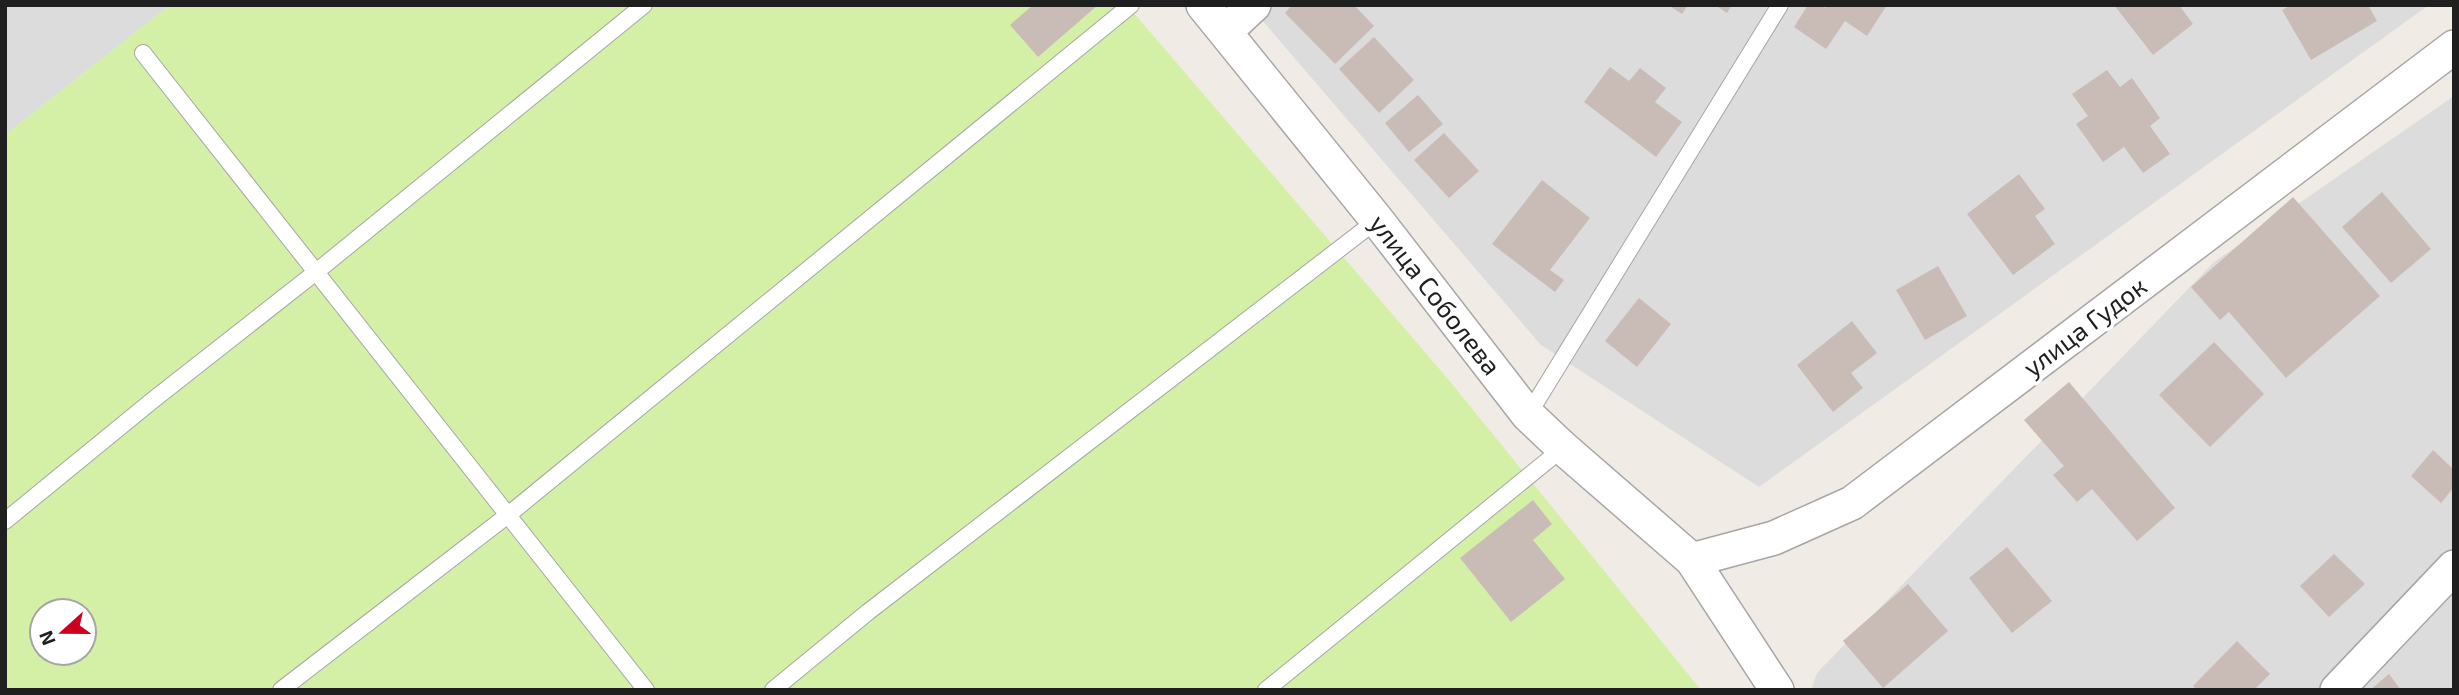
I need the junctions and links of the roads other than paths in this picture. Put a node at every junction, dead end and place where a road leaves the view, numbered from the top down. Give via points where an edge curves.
1 (644, 5) edge
2 (1131, 5) edge
3 (1203, 5) edge
4 (1254, 5) edge
5 (1780, 5) edge
6 (1226, 32) junction
7 (2454, 47) edge
8 (143, 53) dead end
9 (1377, 220) junction
10 (316, 272) junction
11 (1528, 415) junction
12 (1563, 448) junction
13 (508, 515) junction
14 (5, 522) edge
15 (1692, 560) junction
16 (2454, 567) edge
17 (281, 690) edge
18 (646, 690) edge
19 (773, 690) edge
20 (1266, 690) edge
21 (1777, 690) edge
22 (2337, 690) edge

1 - 10 lane
2 - 13 lane
3 - 6 street, улица Соболева
4 - 6 street
5 - 11 lane
6 - 9 street, улица Соболева
7 - 15 street, улица Гудок via 1852,503 1774,538
8 - 10 lane
9 - 11 street, улица Соболева
9 - 19 lane
10 - 13 lane
10 - 14 lane
11 - 12 street, улица Соболева
12 - 15 street, улица Соболева
12 - 20 lane
13 - 17 lane
13 - 18 lane
15 - 21 street, улица Соболева
16 - 22 street

